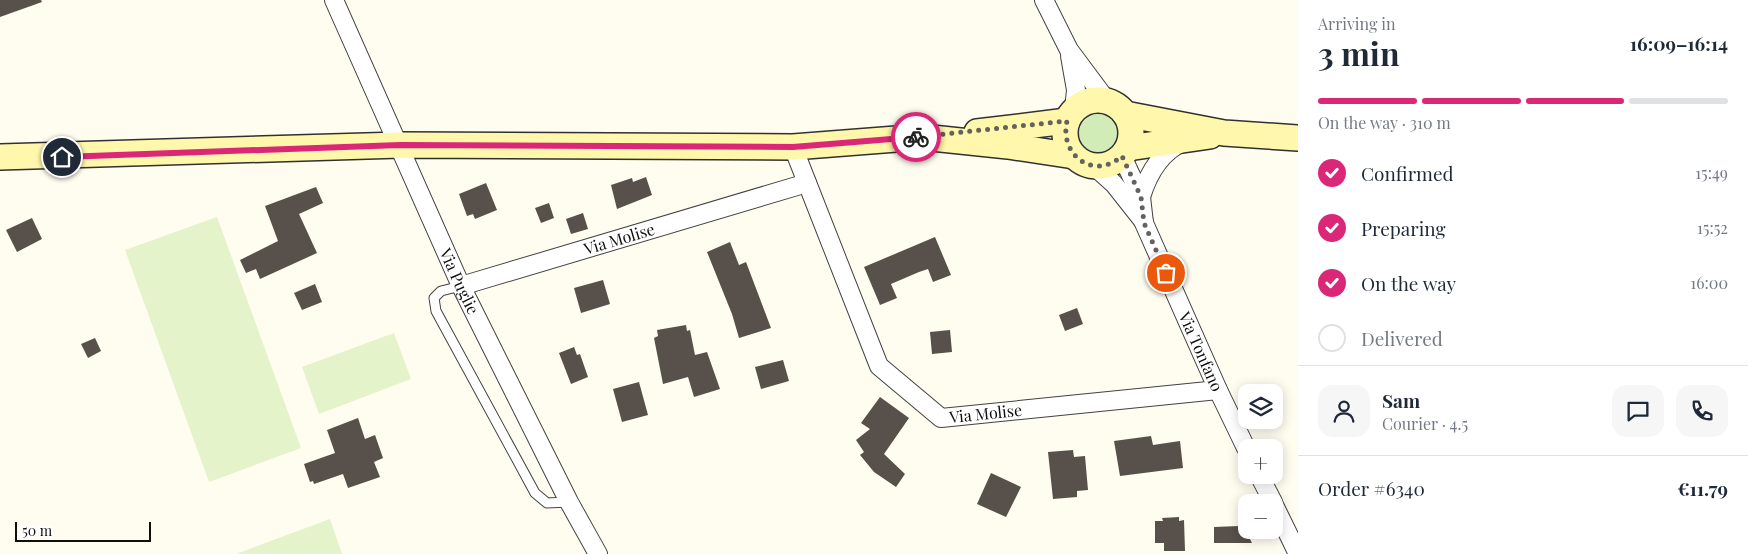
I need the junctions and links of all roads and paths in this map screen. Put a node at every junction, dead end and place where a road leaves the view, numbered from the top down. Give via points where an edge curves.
1 (334, 0) edge
2 (1044, 0) edge
3 (1069, 50) junction
4 (1116, 108) junction
5 (1070, 116) junction
6 (1224, 133) junction
7 (922, 137) junction
8 (1298, 138) edge
9 (1187, 140) junction
10 (400, 145) junction
11 (793, 147) junction
12 (1125, 152) junction
13 (0, 157) edge
14 (1084, 161) junction
15 (807, 183) junction
16 (1141, 197) junction
17 (1144, 223) junction
18 (461, 286) junction
19 (1218, 390) junction
20 (1242, 439) edge
21 (569, 502) junction
22 (1283, 524) edge
23 (598, 554) edge
24 (1298, 554) edge

1 - 10 street, Via Puglie
2 - 3 street
3 - 4 street
3 - 5 street via 1075,81
4 - 5 main road via 1086,102
4 - 6 main road
4 - 12 main road via 1131,131
5 - 7 main road
5 - 14 main road via 1065,136
6 - 8 main road
6 - 9 main road
7 - 11 main road
7 - 14 main road via 1008,146
9 - 12 main road
9 - 16 street, Via Tonfano via 1160,159
10 - 11 main road
10 - 13 main road
10 - 18 street, Via Puglie
11 - 15 street, Via Molise
12 - 14 main road via 1109,164
12 - 16 street, Via Tonfano
14 - 17 street via 1114,184
15 - 18 street, Via Molise
15 - 19 street, Via Molise via 879,366 941,418
16 - 17 street, Via Tonfano
17 - 19 street, Via Tonfano
18 - 21 street, Via Puglie
18 - 21 lane via 441,291 434,298 436,311 535,493 546,503
19 - 20 street, Via Tonfano
21 - 23 street, Via Puglie
22 - 24 street

